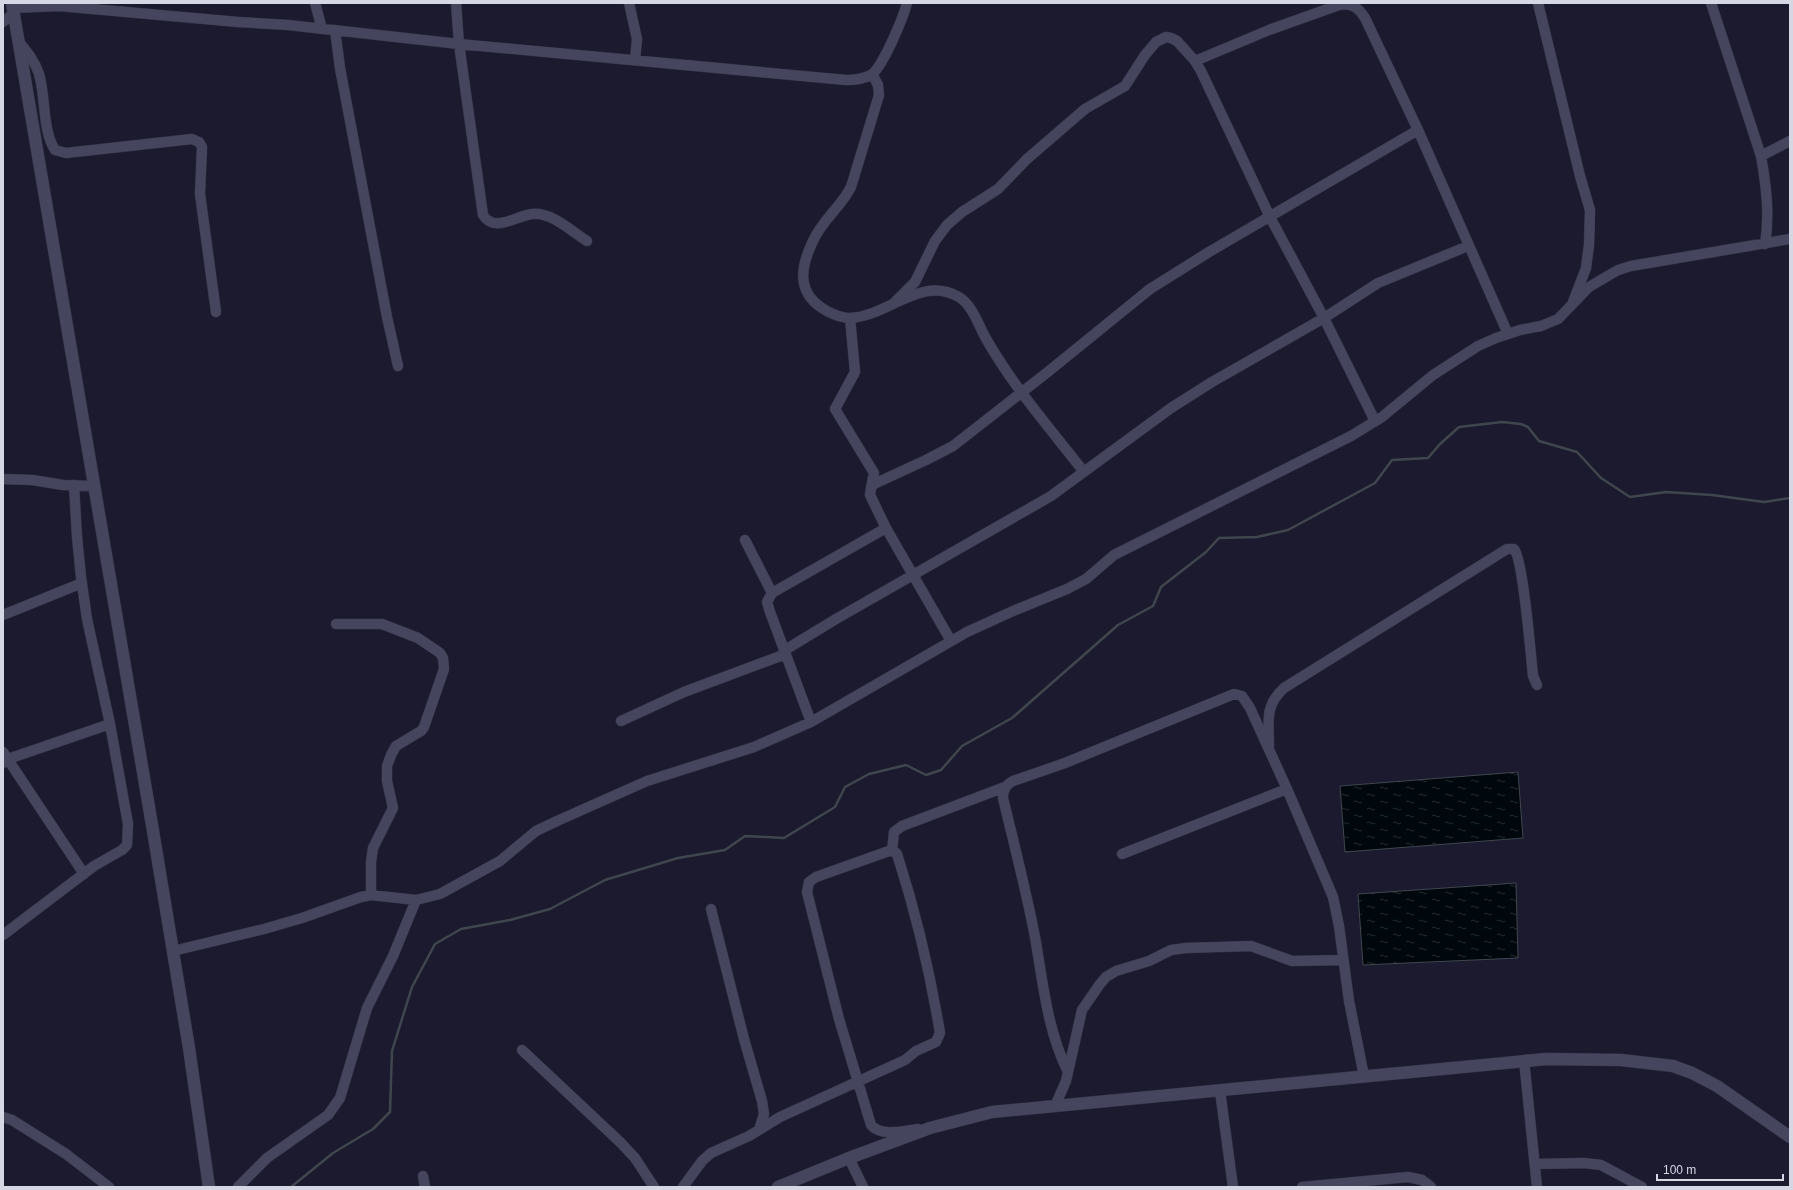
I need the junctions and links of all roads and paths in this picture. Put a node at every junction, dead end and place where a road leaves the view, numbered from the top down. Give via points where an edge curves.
1 (314, 3) edge
2 (456, 3) edge
3 (629, 3) edge
4 (907, 3) edge
5 (1538, 3) edge
6 (1711, 3) edge
7 (8, 13) edge
8 (322, 29) junction
9 (336, 30) junction
10 (19, 42) junction
11 (459, 44) junction
12 (635, 60) junction
13 (1194, 61) junction
14 (872, 74) junction
15 (1418, 130) junction
16 (1790, 141) edge
17 (1761, 156) junction
18 (1270, 218) junction
19 (1790, 240) edge
20 (587, 241) dead end
21 (1765, 244) junction
22 (1468, 246) junction
23 (893, 304) junction
24 (1571, 306) junction
25 (216, 312) dead end
26 (850, 318) junction
27 (1324, 318) junction
28 (1508, 334) junction
29 (398, 366) dead end
30 (1022, 392) junction
31 (1375, 422) junction
32 (1084, 472) junction
33 (3, 479) edge
34 (74, 485) junction
35 (93, 486) junction
36 (871, 488) junction
37 (886, 528) junction
38 (745, 540) dead end
39 (913, 575) junction
40 (82, 583) junction
41 (772, 593) junction
42 (3, 615) edge
43 (336, 624) dead end
44 (951, 641) junction
45 (785, 652) junction
46 (1537, 685) dead end
47 (621, 721) dead end
48 (811, 722) junction
49 (110, 724) junction
50 (1270, 752) junction
51 (5, 758) edge
52 (1005, 787) junction
53 (1287, 789) junction
54 (892, 851) junction
55 (1122, 854) dead end
56 (84, 874) junction
57 (371, 895) junction
58 (416, 900) junction
59 (711, 909) dead end
60 (3, 935) edge
61 (173, 951) junction
62 (1343, 960) junction
63 (522, 1050) dead end
64 (1524, 1060) junction
65 (1068, 1072) junction
66 (1364, 1076) junction
67 (857, 1083) junction
68 (1220, 1091) junction
69 (1055, 1106) junction
70 (3, 1117) edge
71 (930, 1128) junction
72 (759, 1130) junction
73 (1790, 1137) edge
74 (849, 1158) junction
75 (1535, 1164) junction
76 (423, 1176) dead end
77 (1341, 1185) edge
78 (108, 1187) edge
79 (209, 1187) edge
80 (238, 1187) edge
81 (425, 1187) edge
82 (654, 1187) edge
83 (683, 1187) edge
84 (778, 1187) edge
85 (863, 1187) edge
86 (1233, 1187) edge
87 (1302, 1187) edge
88 (1431, 1187) edge
89 (1537, 1187) edge
90 (1642, 1187) edge

1 - 8 street
2 - 11 street
3 - 12 street via 637,39
4 - 14 street via 888,50
5 - 24 street via 1590,210 1586,268
6 - 17 street
7 - 8 street via 59,6
7 - 10 street
8 - 9 street
9 - 11 street
9 - 29 street via 342,84
10 - 25 street via 32,58 39,74 50,138 55,150 66,153 192,139 199,142 202,147 200,194
10 - 35 street
11 - 12 street
11 - 20 street via 481,206 485,218 498,223 531,214 543,215 559,222
12 - 14 street via 846,80
13 - 15 street via 1339,5 1355,5 1365,18
13 - 18 street via 1209,86
13 - 23 street via 1177,41 1171,38 1166,37 1156,42 1125,86 1085,109 1027,159 998,189 947,225 935,241 915,282
14 - 26 street via 878,85 879,95 851,187 824,221 813,241 802,273 807,293 814,303 827,311
15 - 18 street
15 - 22 street
16 - 17 street
17 - 21 street via 1768,225
18 - 27 street
18 - 30 street via 1150,289
19 - 21 street
21 - 24 street via 1618,270 1589,287
22 - 27 street via 1378,283
22 - 28 street
23 - 26 street
23 - 30 street via 915,293 933,290 961,298 994,353
24 - 28 street via 1558,319
26 - 36 street via 855,372 835,409 874,473
27 - 31 street
27 - 32 street via 1182,401
28 - 31 street via 1478,346 1433,375
30 - 32 street
30 - 36 street via 953,446 874,484
31 - 44 street via 1114,555 1097,571 1067,589 984,624
32 - 39 street via 1051,496
33 - 34 street
34 - 35 street
34 - 40 street
35 - 61 street
36 - 37 street via 870,495
37 - 39 street
37 - 41 street
38 - 41 street
39 - 44 street
39 - 45 street via 842,615
40 - 42 street
40 - 49 street
41 - 45 street via 767,602
43 - 57 street via 382,624 418,638 440,653 444,662 440,683 424,726 421,731 396,746 387,766 386,781 393,808 373,848
44 - 48 street
45 - 47 street via 684,692
45 - 48 street
46 - 50 street via 1533,676 1518,558 1514,549 1507,549 1284,688 1275,696 1269,710
48 - 58 street via 754,748 647,781 557,821 536,832 481,872 440,894
49 - 51 street
49 - 56 street via 128,824 127,844 122,850
50 - 52 street via 1245,699 1238,694 1231,694 1191,713 1013,781
50 - 53 street
51 - 56 street
52 - 54 street via 902,826 894,832
52 - 65 street via 1003,798 1032,924 1051,1024
53 - 55 street
53 - 62 street via 1333,897 1340,926
54 - 67 street via 897,854 927,962 940,1033 936,1042
54 - 67 street via 816,877 807,887
56 - 60 street
57 - 58 street
57 - 61 street via 264,929
58 - 80 street via 393,956 367,1008 340,1098 334,1108 322,1120 267,1158
59 - 72 street via 762,1101 764,1114
61 - 79 street
62 - 65 street via 1292,961 1251,946 1186,948 1171,950 1149,961 1116,971 1100,984 1082,1010
62 - 66 street
63 - 82 street via 620,1142 635,1158
64 - 66 street
64 - 73 street via 1577,1058 1673,1066 1717,1086
64 - 75 street
65 - 69 street
66 - 68 street
67 - 71 street via 867,1116 874,1129 896,1132
67 - 72 street via 780,1117
68 - 69 street
68 - 86 street
69 - 71 street via 992,1112
70 - 78 street via 66,1154
71 - 74 street
72 - 83 street via 711,1153
74 - 84 street
74 - 85 street
75 - 89 street
75 - 90 street via 1601,1165
76 - 81 street
77 - 87 street
77 - 88 street via 1408,1177 1422,1180

